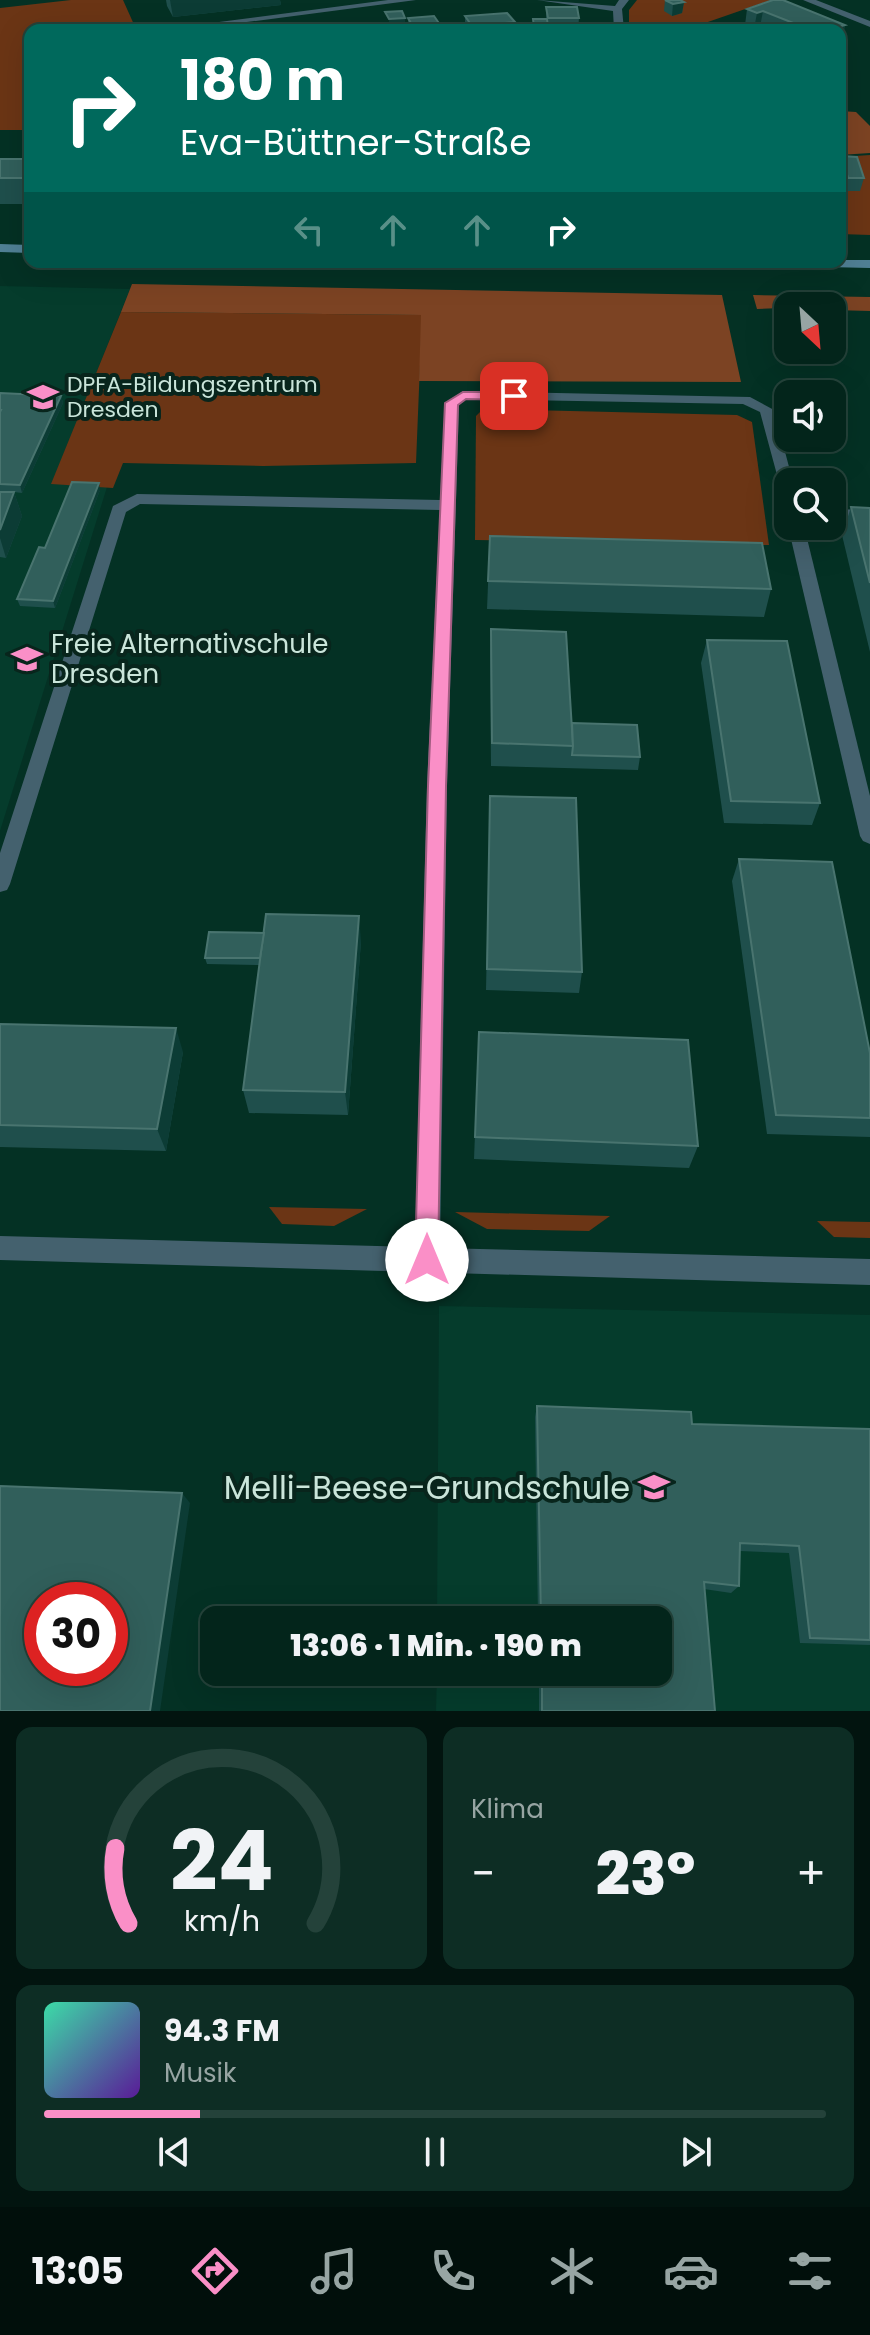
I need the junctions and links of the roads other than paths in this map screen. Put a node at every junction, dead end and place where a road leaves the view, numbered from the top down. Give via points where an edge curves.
1 (411, 0) edge
2 (542, 0) edge
3 (808, 0) edge
4 (620, 4) edge
5 (212, 24) edge
6 (619, 24) edge
7 (870, 24) edge
8 (0, 248) edge
9 (24, 249) edge
10 (846, 263) edge
11 (870, 264) edge
12 (782, 468) edge
13 (449, 505) junction
14 (846, 514) edge
15 (870, 515) edge
16 (799, 540) edge
17 (870, 836) edge
18 (0, 884) edge
19 (0, 1248) edge
20 (427, 1260) junction
21 (870, 1272) edge

1 - 5 street
2 - 4 street
3 - 7 street
4 - 6 street
8 - 9 main road
10 - 11 main road
12 - 13 street via 767,410 745,400 463,395 452,403
13 - 18 street via 137,499 119,509
13 - 20 street via 437,770
14 - 15 street
16 - 17 street
19 - 20 street
20 - 21 street

